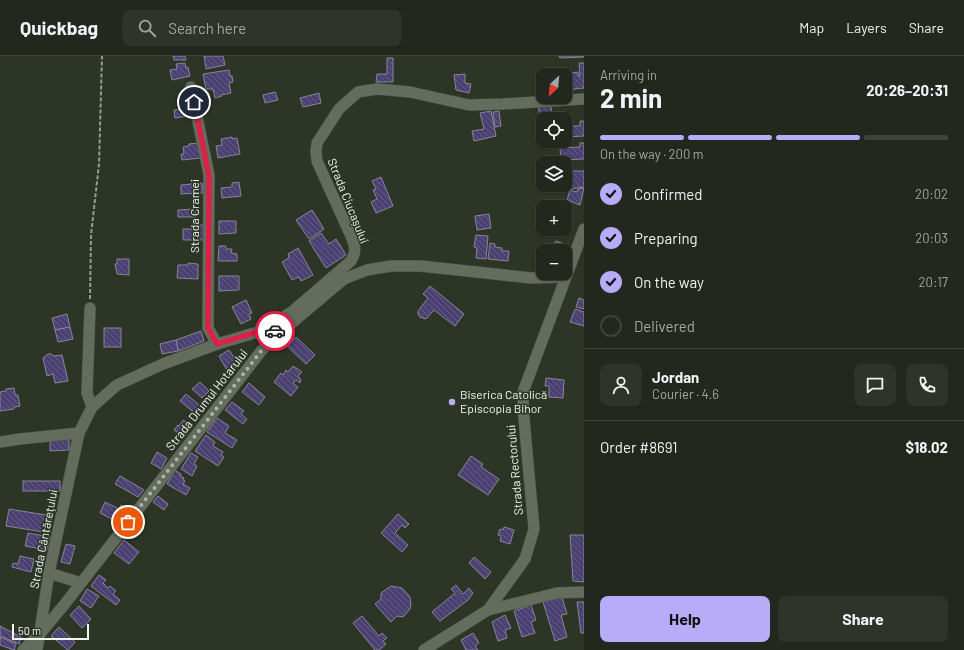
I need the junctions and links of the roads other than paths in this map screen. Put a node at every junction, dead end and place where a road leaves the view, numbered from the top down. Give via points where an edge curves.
1 (191, 87) dead end
2 (584, 99) edge
3 (584, 229) edge
4 (572, 261) edge
5 (536, 278) edge
6 (565, 280) edge
7 (90, 308) road end
8 (281, 332) junction
9 (217, 344) junction
10 (92, 407) junction
11 (78, 433) junction
12 (0, 442) edge
13 (49, 574) junction
14 (81, 583) junction
15 (584, 592) edge
16 (488, 610) junction
17 (39, 635) junction
18 (23, 650) edge
19 (37, 650) edge
20 (424, 650) edge

1 - 9 street, Strada Cramei via 209,176 208,328
2 - 8 street, Strada Ciucașului via 469,105 410,92 377,89 358,92 339,109 317,143 316,151 317,161 355,247 355,254 351,261 294,310 279,319 276,323
3 - 4 street, Strada Rectorului
5 - 8 street, Strada Drumul Hotarului via 420,266 390,266 367,270 344,279
6 - 16 street, Strada Rectorului via 523,392 534,529 525,559
7 - 10 street via 87,393
8 - 9 street, Strada Cântărețului via 261,331
8 - 14 street, Strada Drumul Hotarului via 262,350
9 - 10 street, Strada Cântărețului via 117,385
10 - 11 street, Strada Cântărețului
11 - 12 street
11 - 13 street, Strada Cântărețului
13 - 14 street
13 - 17 street, Strada Cântărețului
14 - 17 street, Strada Drumul Hotarului
15 - 16 street via 557,593
16 - 20 street
17 - 18 street, Strada Drumul Hotarului
17 - 19 street, Strada Cântărețului

